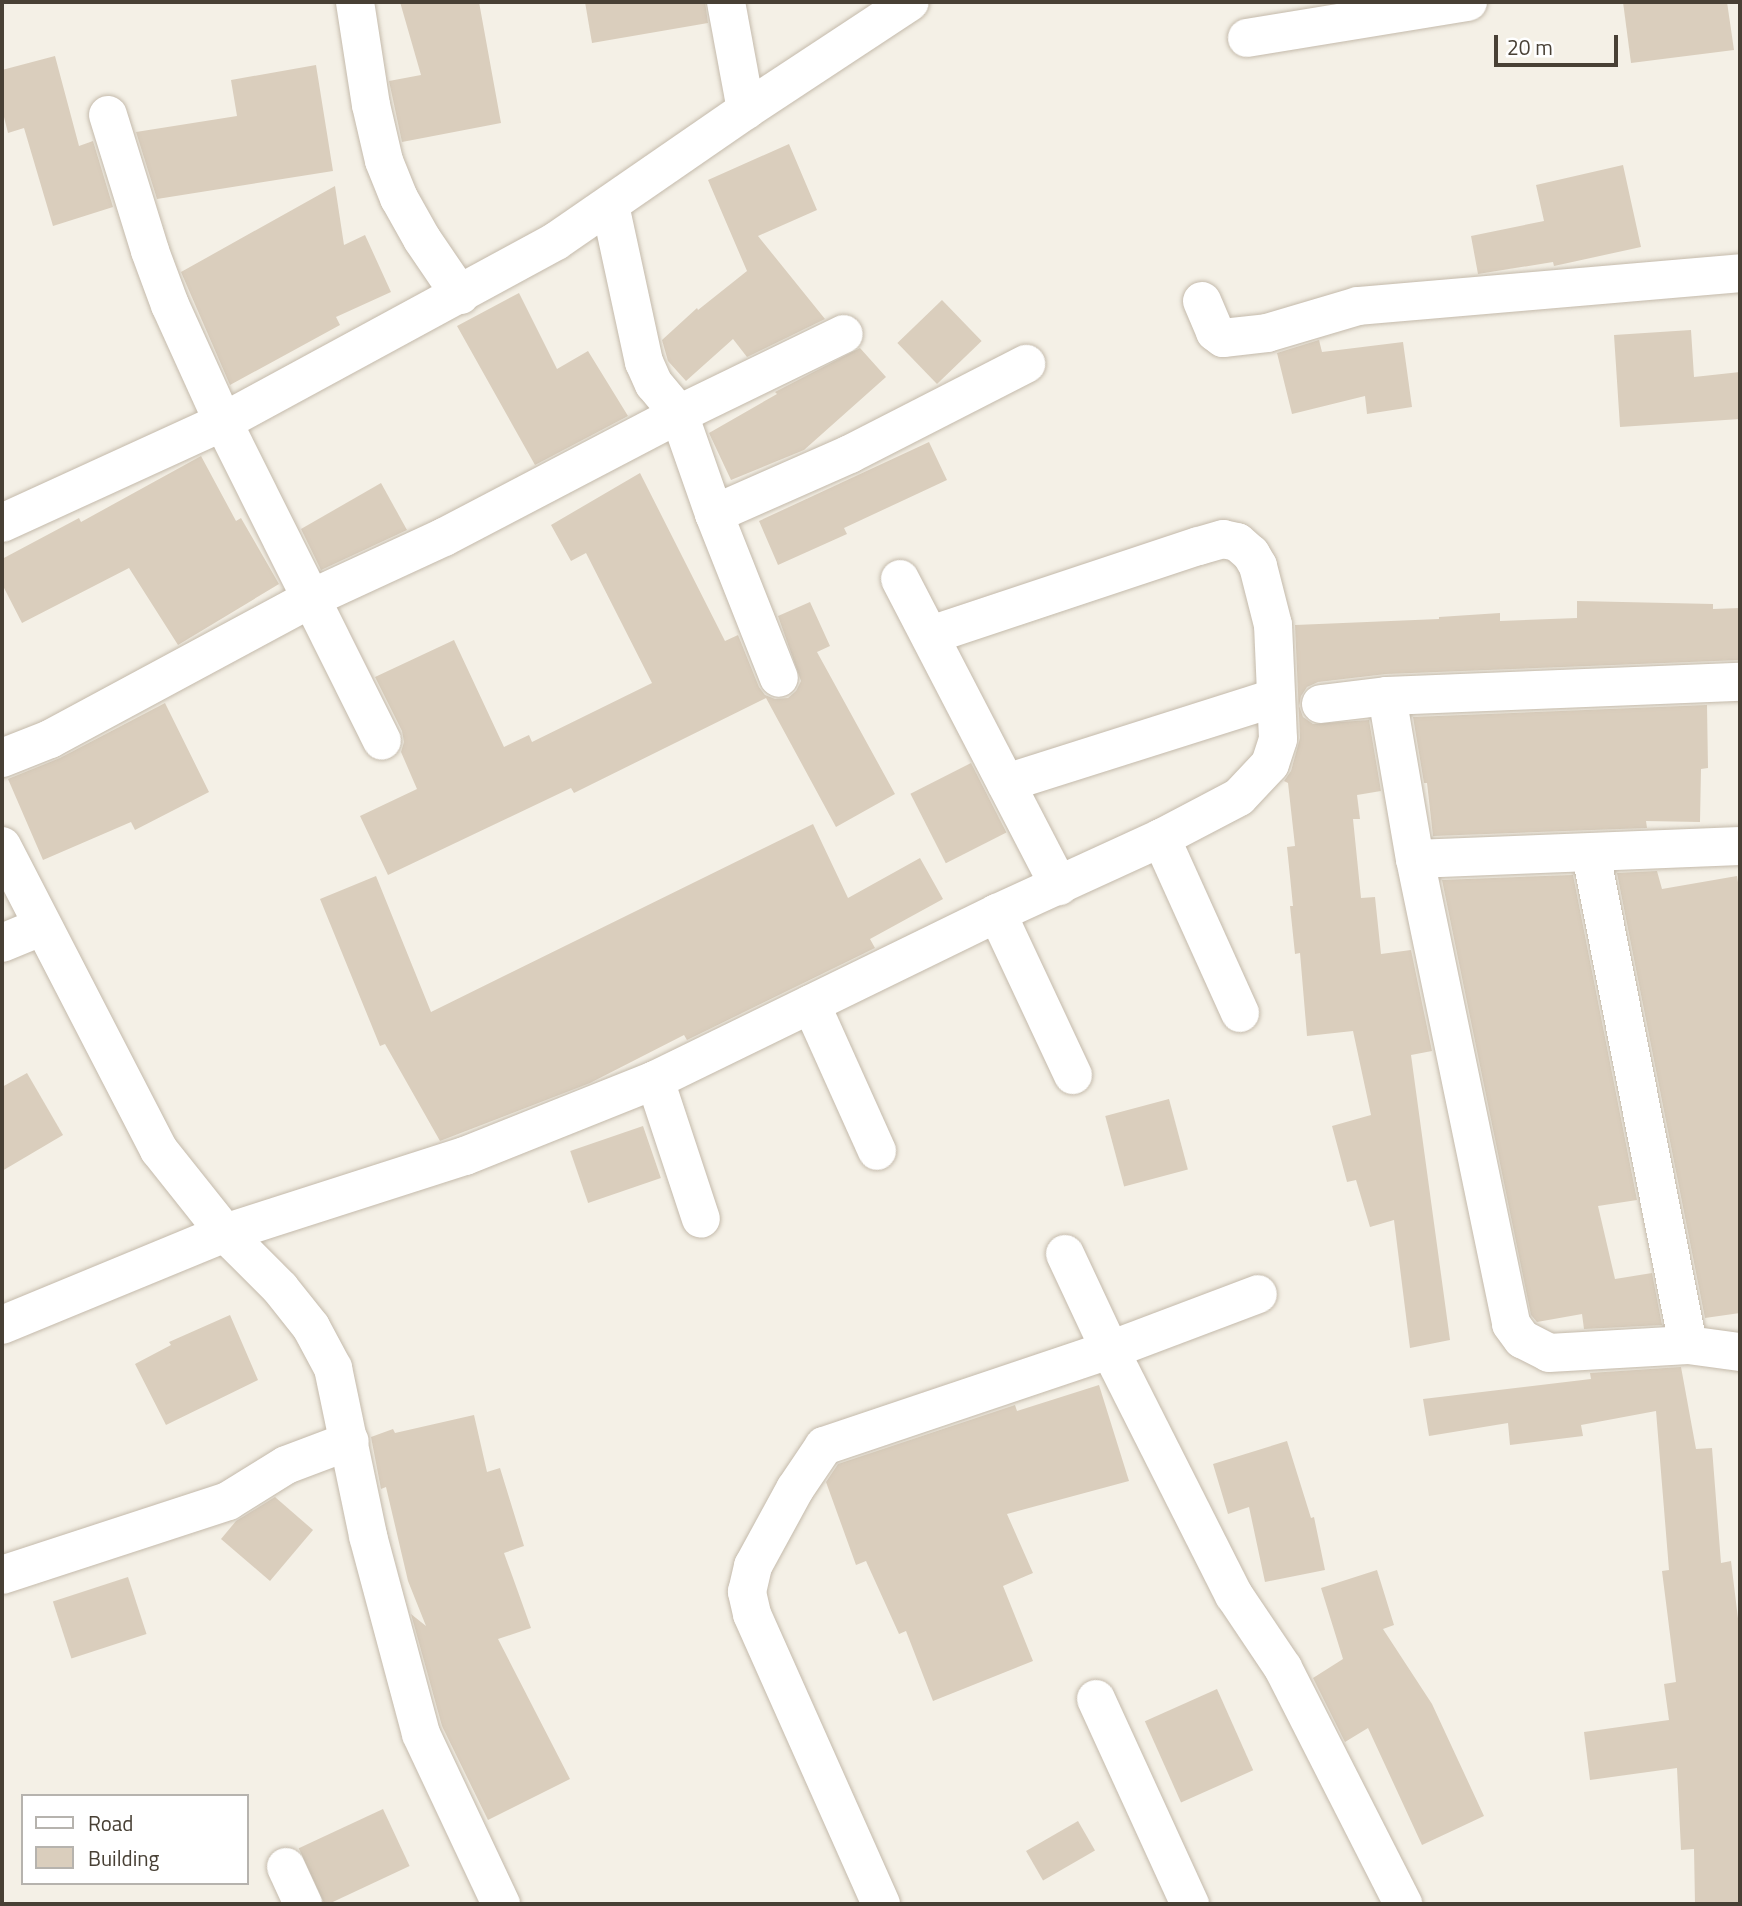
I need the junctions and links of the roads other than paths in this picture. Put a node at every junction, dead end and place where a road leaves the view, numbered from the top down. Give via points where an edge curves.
1 (355, 2) edge
2 (726, 2) edge
3 (910, 2) edge
4 (1468, 2) edge
5 (1247, 38) dead end
6 (746, 110) junction
7 (108, 115) dead end
8 (610, 205) junction
9 (1740, 273) edge
10 (460, 295) junction
11 (1202, 301) dead end
12 (844, 334) dead end
13 (1027, 365) dead end
14 (679, 414) junction
15 (223, 422) junction
16 (714, 514) junction
17 (2, 523) edge
18 (900, 579) dead end
19 (312, 598) junction
20 (931, 635) junction
21 (779, 678) dead end
22 (1740, 686) edge
23 (1387, 696) junction
24 (1274, 698) junction
25 (1321, 704) dead end
26 (382, 741) dead end
27 (2, 758) edge
28 (1006, 783) junction
29 (1161, 838) junction
30 (2, 846) edge
31 (1740, 846) edge
32 (1591, 855) junction
33 (1415, 859) junction
34 (1059, 886) junction
35 (997, 913) junction
36 (43, 926) junction
37 (2, 943) edge
38 (811, 1004) junction
39 (1240, 1013) dead end
40 (1073, 1075) dead end
41 (655, 1080) junction
42 (877, 1152) dead end
43 (701, 1219) dead end
44 (225, 1233) junction
45 (1065, 1254) dead end
46 (1258, 1294) dead end
47 (2, 1325) edge
48 (1688, 1345) junction
49 (1110, 1350) junction
50 (1739, 1360) edge
51 (351, 1441) junction
52 (2, 1575) edge
53 (1096, 1699) dead end
54 (286, 1867) dead end
55 (303, 1904) edge
56 (501, 1904) edge
57 (881, 1904) edge
58 (1190, 1904) edge
59 (1403, 1904) edge

1 - 10 street via 370,105 384,161 398,198
2 - 6 street
3 - 6 street
4 - 5 street
6 - 8 street
7 - 15 street via 154,261
8 - 10 street
8 - 14 street via 644,362 654,384
9 - 11 street via 1358,306 1267,333 1223,338 1215,332
10 - 15 street
12 - 14 street
13 - 16 street via 850,454
14 - 16 street
14 - 19 street via 444,537
15 - 17 street
15 - 19 street
16 - 21 street
18 - 20 street
19 - 26 street
19 - 27 street via 50,740
20 - 24 street via 1223,539 1237,542 1258,566 1273,625
20 - 28 street
22 - 23 street
23 - 25 street
23 - 33 street
24 - 28 street
24 - 29 street via 1278,740 1270,764 1258,780 1240,797
28 - 34 street
29 - 34 street
29 - 39 street
30 - 36 street
31 - 32 street
32 - 33 street
32 - 48 street
33 - 48 street via 1511,1324 1522,1339 1549,1353
34 - 35 street
35 - 38 street
35 - 40 street
36 - 37 street
36 - 44 street via 159,1150
38 - 41 street
38 - 42 street
41 - 43 street
41 - 44 street via 465,1156
44 - 47 street
44 - 51 street via 281,1288 311,1326 333,1367
45 - 49 street
46 - 49 street
48 - 50 street
49 - 57 street via 824,1446 753,1566 747,1592 752,1614
49 - 59 street via 1234,1595 1283,1668
51 - 52 street via 286,1465 228,1501
51 - 56 street via 368,1536 421,1734
53 - 58 street
54 - 55 street

